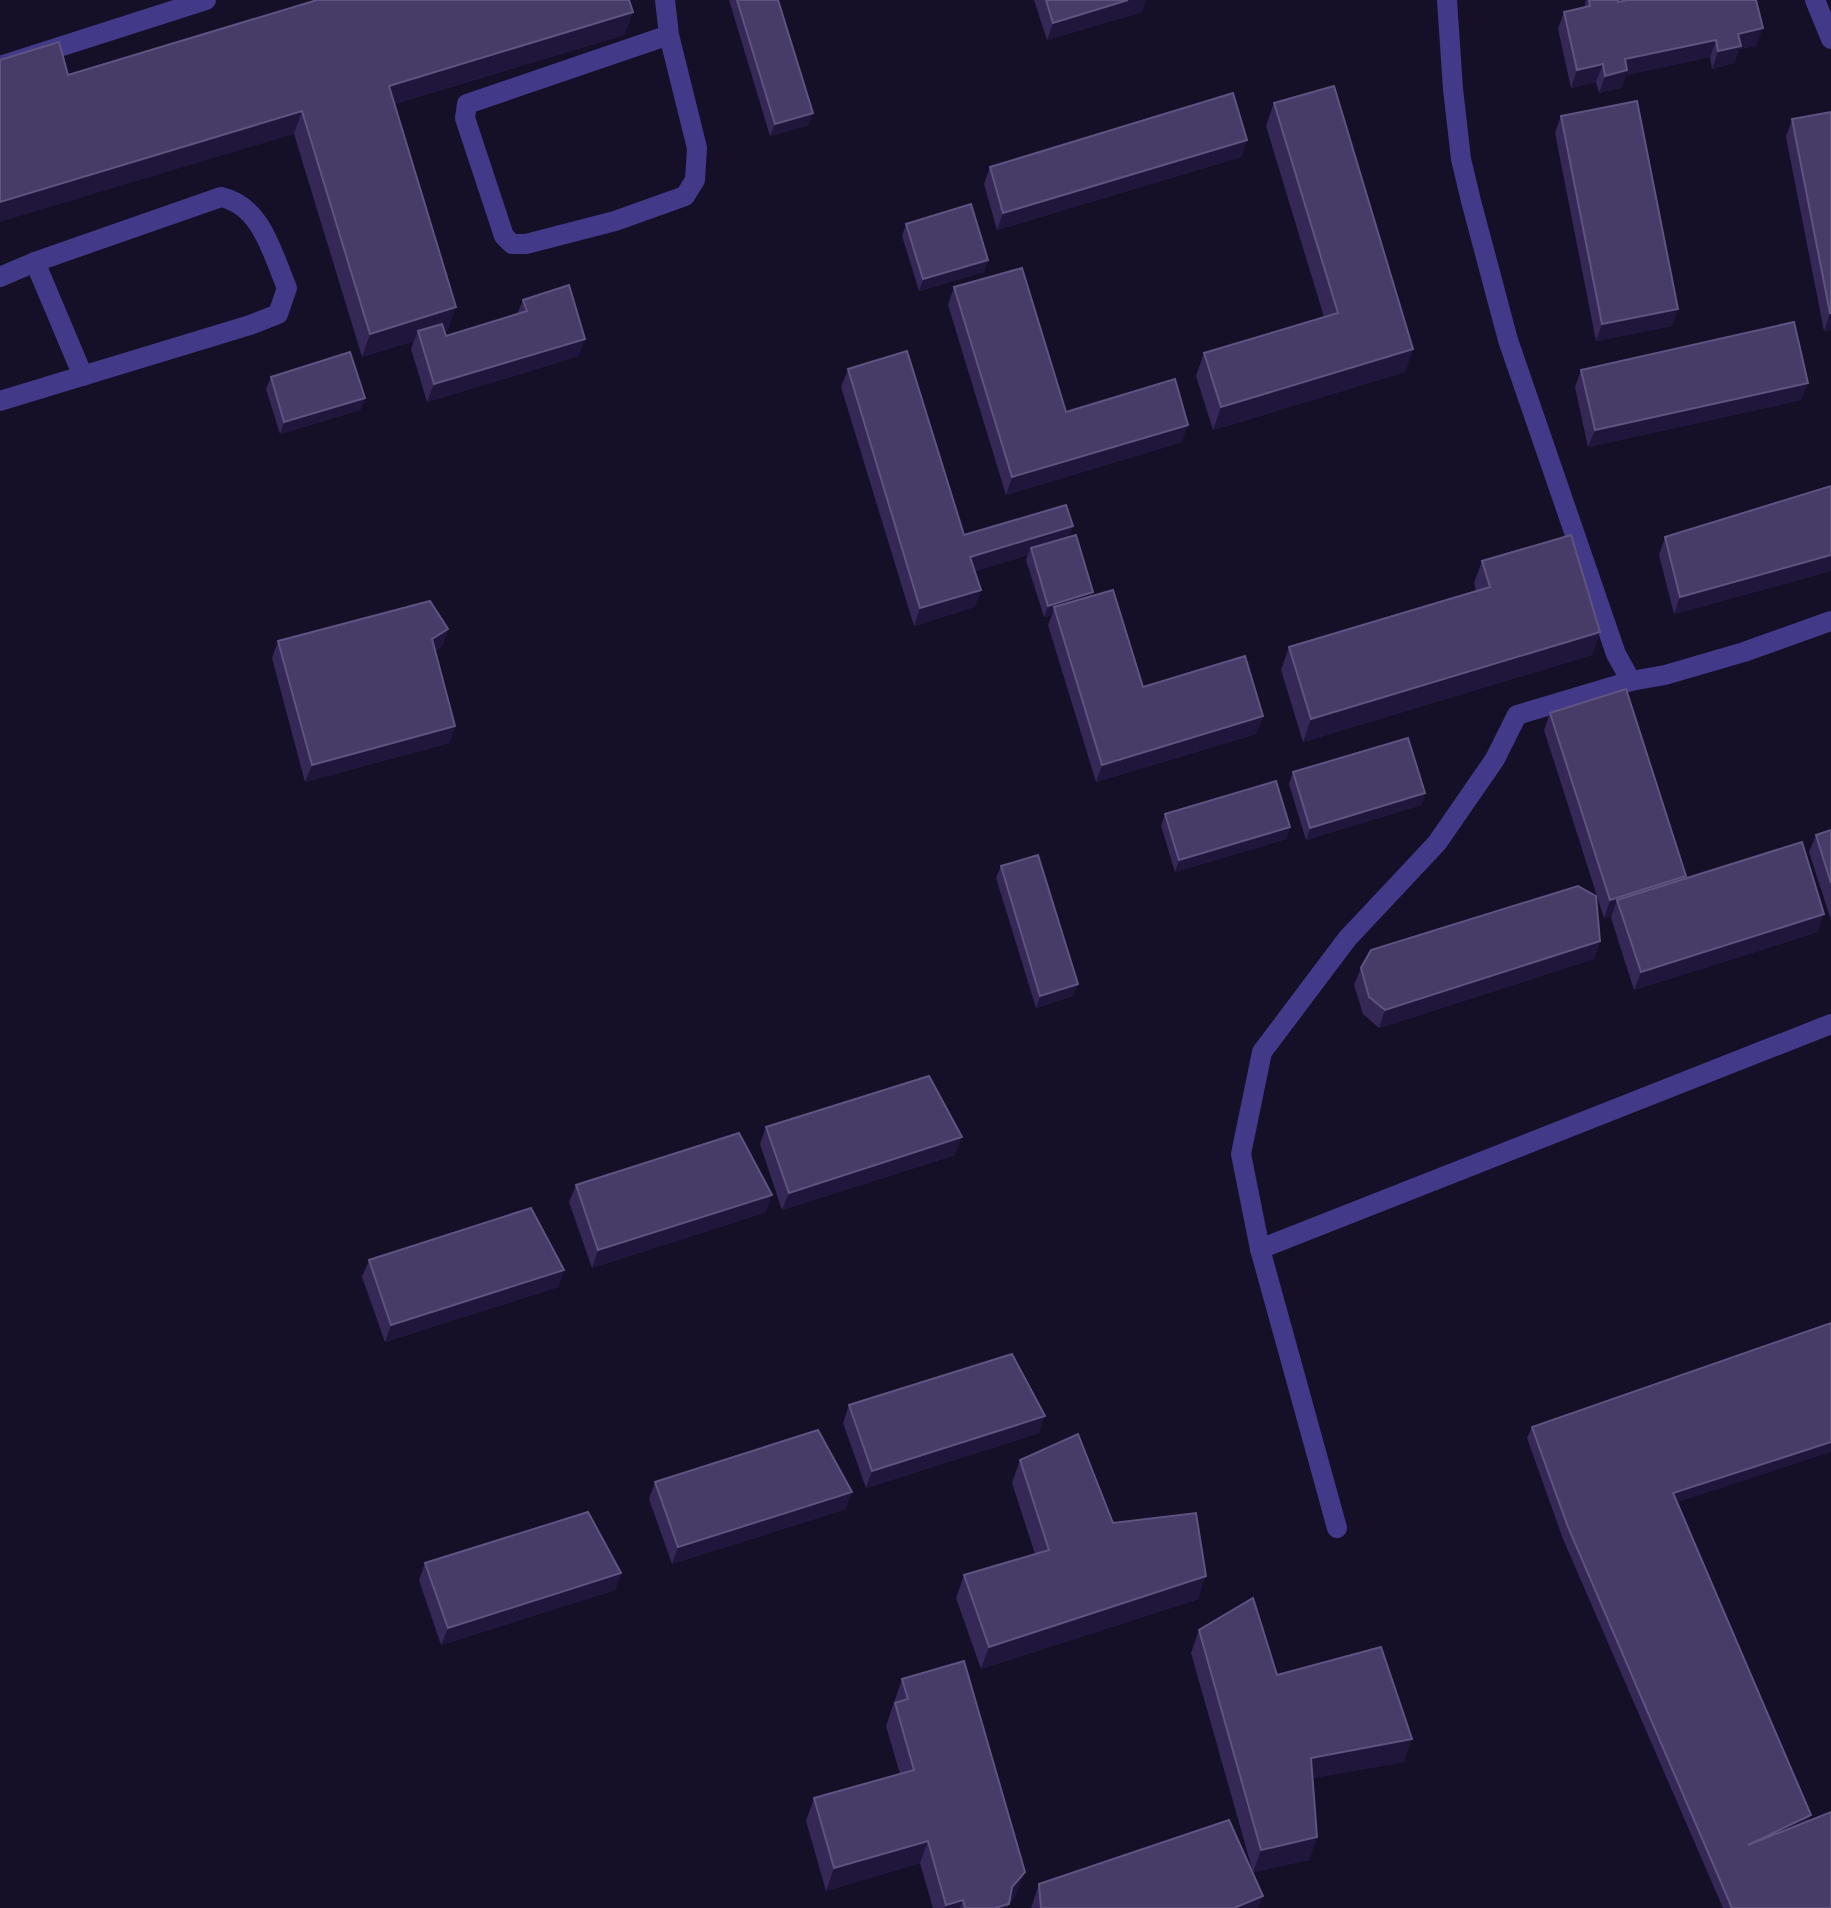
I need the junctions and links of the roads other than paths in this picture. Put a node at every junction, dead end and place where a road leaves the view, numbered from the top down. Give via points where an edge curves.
1 (206, 0) edge
2 (665, 0) edge
3 (1447, 0) edge
4 (1815, 0) edge
5 (669, 35) junction
6 (1831, 39) edge
7 (0, 66) edge
8 (35, 262) junction
9 (0, 277) edge
10 (83, 376) junction
11 (0, 401) edge
12 (1831, 621) edge
13 (1631, 681) junction
14 (1831, 1024) edge
15 (1260, 1249) junction
16 (1337, 1528) dead end

1 - 7 lane
2 - 5 lane
3 - 13 lane via 1461,159 1504,326 1616,654
4 - 6 lane
5 - 5 lane via 467,104 465,118 504,236 512,244 615,221 685,196 695,180 697,148
8 - 9 lane
8 - 10 lane
8 - 10 lane via 221,197 248,208 263,231 287,288 278,314
10 - 11 lane
12 - 13 lane via 1744,652
13 - 15 lane via 1517,715 1495,759 1437,843 1347,939 1262,1052 1241,1154
14 - 15 lane
15 - 16 lane

